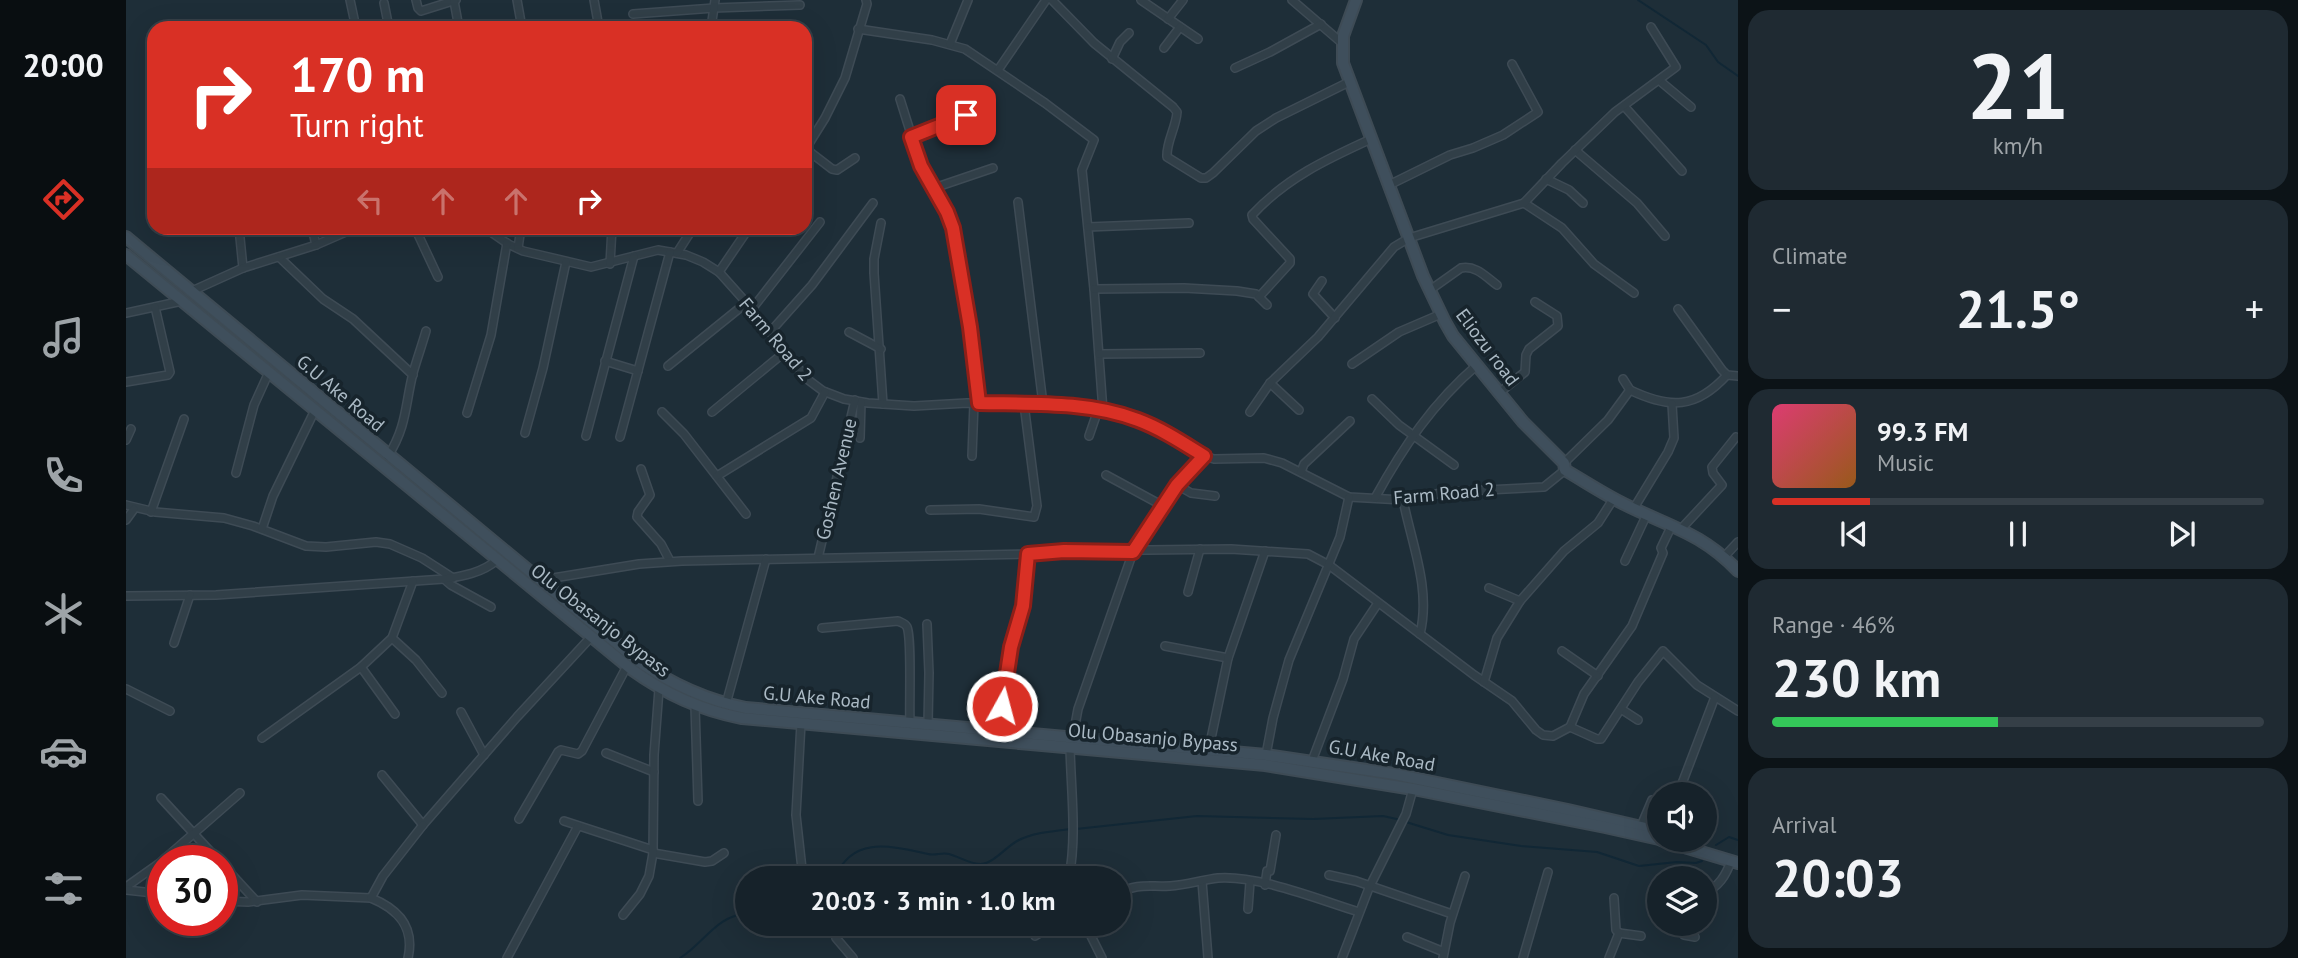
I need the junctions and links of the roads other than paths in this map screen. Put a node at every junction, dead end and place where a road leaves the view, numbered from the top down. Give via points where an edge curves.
1 (350, 0) edge
2 (416, 0) edge
3 (517, 0) edge
4 (594, 0) edge
5 (866, 0) edge
6 (968, 0) edge
7 (1049, 0) edge
8 (1141, 0) edge
9 (1183, 0) edge
10 (1292, 0) edge
11 (1356, 0) edge
12 (452, 1) edge
13 (384, 3) dead end
14 (714, 4) edge
15 (800, 5) dead end
16 (633, 14) dead end
17 (1168, 19) junction
18 (354, 21) edge
19 (388, 21) edge
20 (457, 21) edge
21 (521, 21) edge
22 (598, 21) edge
23 (1321, 24) junction
24 (1180, 27) junction
25 (1651, 27) dead end
26 (858, 29) junction
27 (1129, 33) dead end
28 (1198, 39) dead end
29 (1342, 43) junction
30 (950, 44) junction
31 (1164, 48) dead end
32 (1112, 59) junction
33 (1512, 64) dead end
34 (1235, 68) dead end
35 (998, 70) junction
36 (1660, 81) junction
37 (1349, 82) junction
38 (900, 99) dead end
39 (1625, 106) junction
40 (1691, 107) dead end
41 (981, 109) dead end
42 (911, 137) junction
43 (812, 139) edge
44 (1371, 139) junction
45 (1575, 150) junction
46 (812, 154) edge
47 (855, 158) dead end
48 (993, 169) dead end
49 (1682, 171) dead end
50 (1546, 179) junction
51 (1389, 185) junction
52 (934, 188) junction
53 (1018, 202) dead end
54 (1583, 202) dead end
55 (873, 203) dead end
56 (1524, 203) junction
57 (820, 222) dead end
58 (881, 223) dead end
59 (1189, 223) dead end
60 (1088, 227) junction
61 (812, 231) edge
62 (240, 235) edge
63 (314, 235) edge
64 (332, 235) edge
65 (418, 235) edge
66 (495, 235) edge
67 (521, 235) edge
68 (612, 235) edge
69 (687, 235) edge
70 (745, 235) edge
71 (809, 235) edge
72 (1665, 236) dead end
73 (126, 237) edge
74 (1409, 238) junction
75 (507, 243) junction
76 (316, 245) junction
77 (518, 248) junction
78 (673, 252) junction
79 (126, 255) edge
80 (634, 256) junction
81 (279, 257) junction
82 (566, 262) junction
83 (610, 264) junction
84 (243, 268) junction
85 (719, 272) junction
86 (438, 277) dead end
87 (1322, 281) dead end
88 (1497, 285) dead end
89 (1094, 289) junction
90 (1430, 290) junction
91 (192, 291) junction
92 (1634, 293) dead end
93 (1259, 297) junction
94 (182, 301) junction
95 (1535, 302) dead end
96 (1267, 305) dead end
97 (749, 306) junction
98 (155, 307) junction
99 (1678, 309) dead end
100 (126, 313) edge
101 (1441, 314) junction
102 (1335, 318) junction
103 (426, 331) dead end
104 (771, 331) junction
105 (849, 332) dead end
106 (881, 349) junction
107 (786, 351) junction
108 (1200, 353) dead end
109 (1099, 354) junction
110 (605, 361) junction
111 (1352, 364) dead end
112 (1477, 365) junction
113 (667, 366) dead end
114 (638, 371) junction
115 (268, 372) junction
116 (413, 375) junction
117 (1727, 375) junction
118 (1738, 376) edge
119 (1623, 379) dead end
120 (126, 382) edge
121 (1270, 383) junction
122 (1630, 390) junction
123 (825, 392) junction
124 (1499, 393) junction
125 (1372, 399) dead end
126 (858, 401) junction
127 (976, 403) junction
128 (883, 404) junction
129 (1024, 404) junction
130 (1043, 404) junction
131 (1672, 404) junction
132 (315, 410) junction
133 (1299, 410) dead end
134 (1101, 411) junction
135 (662, 412) dead end
136 (712, 412) dead end
137 (1250, 412) dead end
138 (467, 414) dead end
139 (184, 419) dead end
140 (1350, 421) dead end
141 (131, 429) dead end
142 (525, 433) dead end
143 (586, 436) dead end
144 (1089, 436) dead end
145 (1413, 436) junction
146 (620, 437) dead end
147 (126, 438) edge
148 (860, 438) dead end
149 (1736, 438) dead end
150 (388, 456) junction
151 (972, 456) dead end
152 (1204, 456) junction
153 (1454, 465) dead end
154 (1565, 466) junction
155 (641, 469) dead end
156 (1301, 472) junction
157 (236, 473) dead end
158 (1106, 475) dead end
159 (718, 476) junction
160 (1177, 485) junction
161 (1215, 496) dead end
162 (1349, 498) junction
163 (1375, 498) junction
164 (1614, 498) junction
165 (1403, 500) junction
166 (1163, 506) junction
167 (130, 507) edge
168 (1634, 508) junction
169 (930, 510) dead end
170 (151, 512) junction
171 (746, 514) dead end
172 (1647, 514) junction
173 (126, 520) edge
174 (1676, 527) junction
175 (262, 529) junction
176 (1738, 542) edge
177 (1200, 549) junction
178 (1265, 551) junction
179 (1133, 552) junction
180 (1028, 554) junction
181 (1724, 556) junction
182 (818, 558) junction
183 (766, 559) junction
184 (497, 560) junction
185 (670, 561) junction
186 (1625, 561) dead end
187 (1329, 565) junction
188 (1738, 571) edge
189 (453, 578) junction
190 (444, 579) junction
191 (540, 580) junction
192 (413, 581) junction
193 (1489, 589) dead end
194 (1188, 592) dead end
195 (190, 595) junction
196 (126, 596) edge
197 (1520, 601) junction
198 (1378, 603) junction
199 (491, 607) dead end
200 (927, 625) dead end
201 (822, 628) dead end
202 (1420, 634) junction
203 (591, 637) junction
204 (392, 638) junction
205 (174, 643) dead end
206 (1165, 646) dead end
207 (1562, 651) dead end
208 (1228, 658) junction
209 (627, 666) junction
210 (361, 667) junction
211 (1598, 676) junction
212 (1484, 682) junction
213 (126, 689) edge
214 (659, 689) junction
215 (442, 693) dead end
216 (1715, 697) junction
217 (726, 704) junction
218 (695, 706) junction
219 (1621, 709) junction
220 (170, 710) dead end
221 (1738, 711) edge
222 (461, 712) dead end
223 (395, 714) dead end
224 (1637, 720) dead end
225 (910, 722) junction
226 (801, 723) junction
227 (928, 724) junction
228 (1570, 727) junction
229 (1000, 730) junction
230 (262, 738) dead end
231 (1072, 742) junction
232 (1209, 748) junction
233 (607, 753) dead end
234 (484, 755) junction
235 (1266, 755) junction
236 (1312, 761) junction
237 (654, 772) junction
238 (382, 775) dead end
239 (1683, 782) edge
240 (1413, 789) junction
241 (240, 793) dead end
242 (161, 798) dead end
243 (698, 801) dead end
244 (1647, 812) edge
245 (519, 819) dead end
246 (564, 821) dead end
247 (424, 825) junction
248 (578, 826) junction
249 (1641, 826) junction
250 (1647, 828) edge
251 (194, 834) junction
252 (1276, 835) dead end
253 (1647, 837) edge
254 (204, 845) edge
255 (653, 852) junction
256 (1706, 852) edge
257 (1717, 852) edge
258 (724, 853) dead end
259 (1736, 860) edge
260 (802, 866) edge
261 (1071, 866) edge
262 (1548, 872) dead end
263 (1329, 875) dead end
264 (1465, 876) dead end
265 (238, 881) edge
266 (1202, 881) junction
267 (1250, 882) junction
268 (1265, 885) junction
269 (1717, 885) edge
270 (1131, 887) edge
271 (126, 888) edge
272 (1369, 888) junction
273 (147, 891) edge
274 (371, 898) junction
275 (1614, 898) dead end
276 (238, 901) edge
277 (257, 902) junction
278 (1248, 909) dead end
279 (1359, 912) junction
280 (1452, 914) junction
281 (623, 915) dead end
282 (1619, 933) junction
283 (1091, 936) edge
284 (1641, 936) dead end
285 (1690, 936) edge
286 (1408, 937) dead end
287 (1695, 937) dead end
288 (836, 938) dead end
289 (1446, 956) edge
290 (408, 958) edge
291 (508, 958) edge
292 (853, 958) edge
293 (1102, 958) edge
294 (1208, 958) edge
295 (1342, 958) edge
296 (1524, 958) edge
297 (1609, 958) edge

1 - 18 street
2 - 12 street via 421,11
3 - 21 street
4 - 22 street
5 - 26 street
6 - 30 street
7 - 32 street
7 - 35 street
8 - 17 street
9 - 17 street
10 - 23 street
11 - 29 main road, Eliozu road
12 - 20 street
13 - 19 street
14 - 15 street
14 - 16 street
17 - 24 street
23 - 29 street
23 - 34 street
24 - 28 street
24 - 31 street
25 - 36 street via 1676,67
26 - 30 street
26 - 43 street via 845,78
27 - 32 street
29 - 37 main road, Eliozu road
30 - 35 street
32 - 37 street via 1177,112 1167,157 1201,178 1276,118
33 - 51 street via 1538,112 1503,135
35 - 60 street via 1094,140 1082,170
36 - 39 street
36 - 40 street
37 - 44 main road, Eliozu road
38 - 42 street
39 - 45 street
39 - 49 street
41 - 42 street
42 - 52 street
44 - 51 main road, Eliozu road
44 - 93 street via 1304,171 1252,215 1290,259
45 - 50 street
45 - 72 street via 1637,203
46 - 47 street via 837,170
48 - 52 street
50 - 54 street
50 - 56 street
51 - 74 main road, Eliozu road
52 - 127 street via 953,228 970,327
53 - 130 street
55 - 104 street
56 - 74 street
56 - 92 street via 1562,229 1594,264
57 - 61 street
58 - 106 street via 874,259
59 - 60 street
60 - 89 street
62 - 84 street
63 - 76 street
64 - 76 street
65 - 86 street
66 - 75 street, Farm Road 2
67 - 77 street
68 - 83 street
69 - 78 street
70 - 85 street
71 - 97 street
73 - 91 main road, G.U Ake Road
74 - 90 main road, Eliozu road
74 - 102 street via 1394,247
75 - 77 street, Farm Road 2
75 - 138 street via 491,335
76 - 81 street
77 - 82 street, Farm Road 2
78 - 80 street, Farm Road 2 via 658,250
78 - 85 street, Farm Road 2
78 - 114 street
79 - 94 main road, Olu Obasanjo Bypass
80 - 83 street, Farm Road 2
80 - 110 street
81 - 84 street
81 - 116 street
82 - 83 street, Farm Road 2 via 592,267
82 - 142 street
84 - 91 street
85 - 97 street, Farm Road 2
87 - 102 street via 1313,294
88 - 90 street via 1467,266
89 - 93 street via 1184,288
89 - 109 street
90 - 101 main road, Eliozu road
91 - 150 main road, G.U Ake Road
93 - 96 street
94 - 98 street
94 - 115 main road, Olu Obasanjo Bypass
95 - 124 street via 1557,316 1558,326 1529,349 1525,372
97 - 104 street, Farm Road 2
97 - 113 street
98 - 100 street
98 - 120 street via 170,372 161,378
99 - 117 street
101 - 111 street via 1399,332
101 - 112 main road, Eliozu road
102 - 121 street
103 - 116 street
104 - 107 street, Farm Road 2
105 - 106 street
106 - 128 street
107 - 123 street, Farm Road 2 via 807,379
107 - 136 street
108 - 109 street
109 - 134 street
110 - 114 street
110 - 143 street
112 - 124 main road, Eliozu road
112 - 145 street via 1441,398
114 - 146 street
115 - 132 main road, Olu Obasanjo Bypass
115 - 157 street
116 - 150 street via 408,409
117 - 118 street
117 - 131 street via 1707,395
119 - 122 street
121 - 133 street
121 - 137 street
122 - 131 street
122 - 154 street, Farm Road 2
123 - 126 street, Farm Road 2
123 - 159 street via 811,418
124 - 154 main road, Eliozu road
125 - 145 street
126 - 128 street, Farm Road 2
126 - 148 street
126 - 182 street, Goshen Avenue
127 - 128 street, Farm Road 2
127 - 129 street, Farm Road 2
127 - 151 street
129 - 130 street, Farm Road 2
129 - 169 street via 1037,506 1034,517 979,509
130 - 134 street, Farm Road 2
131 - 168 street via 1674,438
132 - 175 street
132 - 184 main road, Olu Obasanjo Bypass
134 - 144 street
134 - 152 street, Farm Road 2 via 1136,419
135 - 159 street
139 - 170 street
140 - 156 street
141 - 147 street
145 - 153 street
145 - 163 street
149 - 174 street via 1712,467 1721,485
150 - 191 main road, G.U Ake Road
152 - 156 street, Farm Road 2 via 1264,458
152 - 160 street
154 - 164 main road, Eliozu road
154 - 165 street, Farm Road 2 via 1544,487 1447,492
155 - 185 street via 650,495 637,517
156 - 162 street, Farm Road 2
158 - 166 street
159 - 171 street
160 - 161 street via 1191,493
160 - 166 street
162 - 163 street, Farm Road 2
162 - 187 street
163 - 165 street, Farm Road 2
164 - 168 main road, Eliozu road
164 - 197 street via 1598,523 1564,551
165 - 202 street via 1425,598
166 - 179 street
167 - 170 street
167 - 173 street
168 - 172 main road, Eliozu road
170 - 175 street via 224,518
172 - 174 main road, Eliozu road
172 - 186 street
174 - 181 main road, Eliozu road
174 - 211 street via 1661,548 1632,625
175 - 189 street via 306,546 390,544
176 - 181 street
177 - 178 street
177 - 179 street
177 - 194 street
178 - 187 street via 1308,554
178 - 208 street
179 - 180 street
179 - 231 street via 1078,709
180 - 182 street
180 - 229 street
181 - 188 main road, Eliozu road
182 - 183 street
183 - 185 street
183 - 217 street
184 - 189 street via 488,568
184 - 203 main road, Olu Obasanjo Bypass
185 - 191 street
187 - 198 street
187 - 235 street via 1289,660
189 - 190 street
190 - 192 street
190 - 199 street
191 - 217 main road, G.U Ake Road via 661,677
192 - 195 street
192 - 204 street
193 - 197 street
195 - 196 street
195 - 205 street
197 - 212 street via 1497,638
198 - 202 street
198 - 236 street via 1354,639
200 - 227 street
201 - 225 street via 904,624
202 - 212 street
203 - 209 main road, Olu Obasanjo Bypass
203 - 234 street
204 - 210 street
204 - 215 street
206 - 208 street
207 - 211 street
208 - 232 street
209 - 214 main road, Olu Obasanjo Bypass
209 - 245 street via 582,751 558,752
210 - 223 street
210 - 230 street
211 - 228 street via 1584,694
212 - 228 street via 1512,701 1543,734 1553,736
213 - 220 street
214 - 218 main road, Olu Obasanjo Bypass
214 - 237 street
216 - 219 street via 1663,651
216 - 221 street
216 - 239 street
217 - 225 main road, G.U Ake Road
218 - 226 main road, Olu Obasanjo Bypass via 742,718
218 - 243 street
219 - 224 street
219 - 228 street via 1601,739
222 - 234 street
225 - 227 main road, G.U Ake Road
226 - 231 main road, Olu Obasanjo Bypass
226 - 260 street via 796,806
227 - 229 main road, G.U Ake Road
229 - 231 main road, G.U Ake Road
231 - 232 main road, G.U Ake Road
231 - 240 main road, Olu Obasanjo Bypass via 1265,765
231 - 261 street
232 - 235 main road, G.U Ake Road
233 - 237 street
234 - 247 street
235 - 236 main road, G.U Ake Road
236 - 249 main road, G.U Ake Road via 1406,776
237 - 255 street
238 - 247 street
240 - 253 main road, Olu Obasanjo Bypass
240 - 272 street via 1396,837
241 - 251 street
242 - 251 street
244 - 249 street
246 - 248 street
247 - 274 street
248 - 255 street
248 - 291 street
249 - 250 main road, G.U Ake Road
251 - 254 street
251 - 271 street
252 - 268 street
255 - 258 street via 705,862
255 - 281 street via 649,876
256 - 259 main road, Olu Obasanjo Bypass
257 - 259 main road
259 - 269 street
262 - 296 street
263 - 272 street
264 - 280 street
265 - 277 street
266 - 267 street
266 - 270 street
266 - 294 street
267 - 268 street
267 - 278 street
268 - 279 street
271 - 273 street
272 - 279 street
272 - 280 street
274 - 277 street via 302,895
274 - 290 street via 388,905 407,924
275 - 282 street
276 - 277 street
279 - 295 street
280 - 289 street
282 - 284 street
282 - 297 street
283 - 293 street
285 - 287 street
286 - 289 street
288 - 292 street

